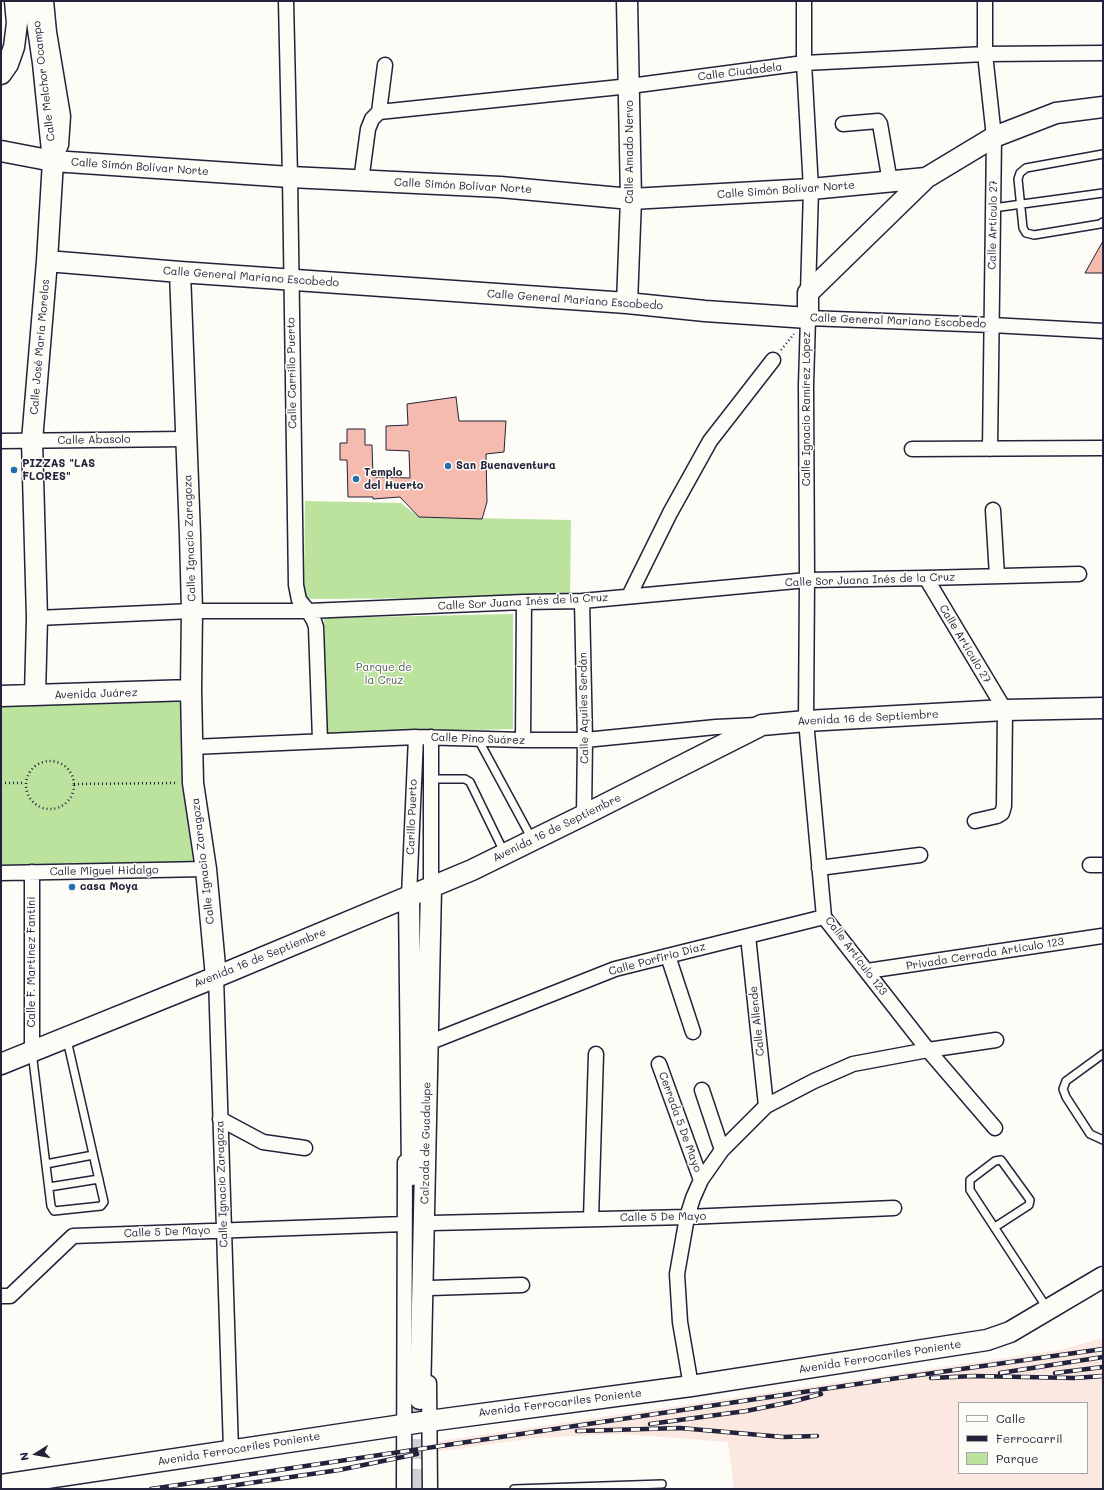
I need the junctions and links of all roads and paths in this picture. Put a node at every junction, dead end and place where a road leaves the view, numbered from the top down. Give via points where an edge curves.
1 (15, 1) edge
2 (34, 1) edge
3 (46, 1) edge
4 (286, 1) edge
5 (627, 1) edge
6 (804, 1) edge
7 (985, 1) edge
8 (1103, 53) edge
9 (985, 54) junction
10 (804, 64) junction
11 (385, 66) dead end
12 (1, 74) edge
13 (630, 86) junction
14 (1103, 107) edge
15 (379, 112) junction
16 (843, 124) dead end
17 (994, 137) junction
18 (1, 150) edge
19 (1103, 154) edge
20 (53, 161) junction
21 (290, 177) junction
22 (926, 178) junction
23 (361, 181) junction
24 (890, 182) junction
25 (811, 189) junction
26 (1103, 193) edge
27 (631, 199) junction
28 (1020, 205) junction
29 (993, 208) junction
30 (1103, 222) edge
31 (47, 261) junction
32 (180, 272) junction
33 (291, 280) junction
34 (808, 293) junction
35 (627, 303) junction
36 (808, 318) junction
37 (991, 325) junction
38 (1103, 331) edge
39 (773, 360) joint
40 (186, 439) junction
41 (1, 441) edge
42 (32, 441) junction
43 (1103, 448) edge
44 (912, 449) dead end
45 (990, 449) junction
46 (993, 510) dead end
47 (1079, 574) dead end
48 (997, 576) junction
49 (926, 578) junction
50 (807, 580) junction
51 (629, 596) junction
52 (582, 601) junction
53 (524, 602) junction
54 (192, 611) junction
55 (308, 611) junction
56 (37, 618) junction
57 (191, 690) junction
58 (35, 695) junction
59 (1, 696) edge
60 (1103, 708) edge
61 (1005, 710) junction
62 (806, 721) junction
63 (762, 725) junction
64 (416, 737) junction
65 (431, 737) junction
66 (478, 739) junction
67 (320, 740) junction
68 (523, 740) junction
69 (585, 740) junction
70 (192, 746) junction
71 (431, 779) junction
72 (1, 783) edge
73 (26, 783) junction
74 (193, 783) junction
75 (74, 784) junction
76 (584, 815) junction
77 (975, 821) dead end
78 (532, 840) junction
79 (505, 854) junction
80 (920, 855) dead end
81 (819, 868) junction
82 (206, 869) junction
83 (32, 872) junction
84 (1, 873) edge
85 (431, 888) junction
86 (409, 896) junction
87 (824, 917) junction
88 (748, 936) junction
89 (1102, 936) edge
90 (668, 956) junction
91 (867, 971) junction
92 (216, 977) junction
93 (693, 1032) dead end
94 (66, 1038) junction
95 (996, 1040) dead end
96 (428, 1043) junction
97 (928, 1050) junction
98 (32, 1052) junction
99 (596, 1054) dead end
100 (1103, 1054) edge
101 (1, 1064) edge
102 (659, 1064) dead end
103 (702, 1090) dead end
104 (419, 1095) junction
105 (766, 1106) junction
106 (220, 1119) junction
107 (996, 1128) dead end
108 (1103, 1140) edge
109 (305, 1148) dead end
110 (722, 1150) junction
111 (93, 1155) junction
112 (46, 1164) junction
113 (99, 1179) junction
114 (701, 1180) junction
115 (49, 1188) junction
116 (894, 1208) dead end
117 (688, 1217) junction
118 (591, 1219) junction
119 (432, 1223) junction
120 (404, 1224) junction
121 (995, 1227) junction
122 (223, 1230) junction
123 (1103, 1277) edge
124 (522, 1285) dead end
125 (430, 1288) junction
126 (1, 1296) edge
127 (1048, 1309) junction
128 (691, 1386) junction
129 (416, 1399) tunnel mouth
130 (429, 1420) junction
131 (405, 1424) junction
132 (231, 1450) junction
133 (662, 1484) dead end
134 (1, 1485) edge
135 (404, 1489) edge
136 (430, 1489) edge
137 (514, 1489) edge

1 - 12 main road, Calle Melchor Ocampo via 17,23 14,47
2 - 20 main road, Calle Melchor Ocampo
3 - 20 street, Calle José María Morelos via 63,116 61,146
4 - 21 street, Calle Carrillo Puerto
5 - 13 main road, Calle Amado Nervo
6 - 10 street, Calle Ignacio Ramírez López
7 - 9 street, Calle Artículo 27
8 - 9 street, Calle Ciudadela
9 - 10 street, Calle Ciudadela
9 - 17 street, Calle Artículo 27
10 - 13 street, Calle Ciudadela
10 - 25 street, Calle Ignacio Ramírez López
11 - 15 street
13 - 15 street, Calle Ciudadela
13 - 27 main road, Calle Amado Nervo
14 - 17 main road via 1056,113
15 - 23 street via 368,128
16 - 24 street via 878,121
17 - 22 main road
17 - 29 street, Calle Artículo 27
18 - 20 main road, Calle Simón Bolívar Norte
19 - 28 lane via 1026,168 1018,179
20 - 21 main road, Calle Simón Bolívar Norte
20 - 31 main road, Calle José María Morelos
21 - 23 main road, Calle Simón Bolívar Norte
21 - 33 street, Calle Carrillo Puerto
22 - 24 main road, Calle Simón Bolívar Norte
22 - 34 main road
23 - 27 main road, Calle Simón Bolívar Norte via 500,187
24 - 25 main road, Calle Simón Bolívar Norte
25 - 27 main road, Calle Simón Bolívar Norte
25 - 34 street, Calle Ignacio Ramírez López
26 - 28 lane
27 - 35 main road, Calle Amado Nervo
28 - 29 lane
28 - 30 lane via 1022,228 1026,233 1034,235
29 - 37 street, Calle Artículo 27
31 - 32 main road, Calle General Mariano Escobedo
31 - 42 main road, Calle José María Morelos
32 - 33 main road, Calle General Mariano Escobedo
32 - 40 main road, Calle Ignacio Zaragoza
33 - 35 main road, Calle General Mariano Escobedo
33 - 55 street, Calle Carrillo Puerto via 296,585 299,600
34 - 36 main road, Calle Ignacio Ramírez López
35 - 36 main road, Calle General Mariano Escobedo
36 - 37 street, Calle General Mariano Escobedo
36 - 39 path
36 - 50 street, Calle Ignacio Ramírez López
37 - 38 street, Calle General Mariano Escobedo
37 - 45 street, Calle Artículo 27
39 - 51 street via 710,441 670,513
40 - 42 street, Calle Abasolo
40 - 54 main road, Calle Ignacio Zaragoza
41 - 42 street, Calle Abasolo
42 - 56 main road, Calle José María Morelos
43 - 45 street
44 - 45 street
46 - 48 street
47 - 48 street, Calle Sor Juana Inés de la Cruz
48 - 49 street, Calle Sor Juana Inés de la Cruz
49 - 50 street, Calle Sor Juana Inés de la Cruz
49 - 61 street, Calle Artículo 27
50 - 51 street, Calle Sor Juana Inés de la Cruz
50 - 62 street, Calle Ignacio Ramírez López
51 - 52 street, Calle Sor Juana Inés de la Cruz
52 - 53 street, Calle Sor Juana Inés de la Cruz
52 - 69 street, Calle Aquiles Serdán
53 - 55 street, Calle Sor Juana Inés de la Cruz
53 - 68 street
54 - 55 street, Calle Sor Juana Inés de la Cruz
54 - 56 street, Calle Sor Juana Inés de la Cruz
54 - 57 main road, Calle Ignacio Zaragoza
55 - 67 street, Calle Carrillo Puerto via 316,627
56 - 58 main road, Calle José María Morelos
57 - 58 main road, Avenida Juárez
57 - 70 main road, Calle Ignacio Zaragoza
58 - 59 main road, Avenida Juárez
60 - 61 main road, Avenida 16 de Septiembre
61 - 62 main road, Avenida 16 de Septiembre
61 - 77 street via 1004,806 1002,813 997,816
62 - 63 main road, Avenida 16 de Septiembre
62 - 81 street, Calle Artículo 123
63 - 69 street, Calle Pino Suárez
63 - 76 main road, Avenida 16 de Septiembre
64 - 65 street, Calle Pino Suárez
64 - 67 street, Calle Pino Suárez
64 - 86 street, Carillo Puerto
65 - 66 street, Calle Pino Suárez
65 - 71 street, Carillo Puerto
66 - 68 street, Calle Pino Suárez
66 - 78 lane
67 - 70 street, Calle Pino Suárez
68 - 69 street, Calle Pino Suárez
69 - 76 street, Calle Aquiles Serdán
70 - 74 main road, Calle Ignacio Zaragoza
71 - 79 lane via 465,779 470,782
71 - 85 street, Carillo Puerto
72 - 73 path
73 - 75 path via 32,768 47,761 55,762 68,770
73 - 75 path via 29,799 35,805 49,810 64,805 70,799
74 - 75 path
74 - 82 main road, Calle Ignacio Zaragoza
76 - 78 main road, Avenida 16 de Septiembre
78 - 79 main road, Avenida 16 de Septiembre
79 - 85 main road, Avenida 16 de Septiembre
80 - 81 street
81 - 87 street, Calle Artículo 123
82 - 83 street, Calle Miguel Hidalgo
82 - 92 main road, Calle Ignacio Zaragoza
83 - 84 street, Calle Miguel Hidalgo
83 - 98 street, Calle F. Martínez Fantini
85 - 86 main road, Avenida 16 de Septiembre
85 - 96 main road, Calzada de Guadalupe
86 - 92 main road, Avenida 16 de Septiembre
86 - 104 main road, Calzada de Guadalupe
87 - 88 street, Calle Porfirio Díaz
87 - 91 street, Calle Artículo 123
88 - 90 street, Calle Porfirio Díaz
88 - 105 street, Calle Allende
89 - 91 street, Privada Cerrada Artículo 123
90 - 93 street
90 - 96 street, Calle Porfirio Díaz via 615,969
91 - 97 street, Calle Artículo 123
92 - 94 main road, Avenida 16 de Septiembre
92 - 106 street, Calle Ignacio Zaragoza
94 - 98 main road, Avenida 16 de Septiembre
94 - 111 lane
95 - 97 street
96 - 104 main road, Calzada de Guadalupe
97 - 105 street via 853,1064
97 - 107 street, Calle Artículo 123
98 - 101 main road, Avenida 16 de Septiembre
98 - 112 lane
99 - 118 street
100 - 108 lane via 1066,1081 1063,1089 1090,1134
102 - 114 street, Cerrada 5 De Mayo
103 - 110 street
104 - 119 street via 434,1116
104 - 120 street via 406,1112
104 - 129 main road, Calzada de Guadalupe via 412,1232
105 - 110 street
106 - 109 street via 263,1142
106 - 122 street, Calle Ignacio Zaragoza
110 - 114 street
111 - 112 lane
111 - 113 lane
112 - 115 lane
113 - 115 lane
113 - 115 lane via 104,1202 101,1206 54,1211
114 - 117 street
116 - 117 street, Calle 5 De Mayo
117 - 118 street, Calle 5 De Mayo
117 - 128 street via 677,1274 680,1322
118 - 119 street, Calle 5 De Mayo
119 - 125 street
120 - 122 street, Calle 5 De Mayo
120 - 131 street
121 - 121 lane via 1029,1205 1030,1200 1001,1160 995,1161 970,1180 970,1190
121 - 127 lane
122 - 126 street, Calle 5 De Mayo via 73,1236 10,1296
122 - 132 street, Calle Ignacio Zaragoza
123 - 127 main road, Avenida Ferrocariles Poniente
124 - 125 street
125 - 130 street
127 - 128 main road, Avenida Ferrocariles Poniente via 1010,1332 987,1340
128 - 130 main road, Avenida Ferrocariles Poniente
130 - 131 main road, Avenida Ferrocariles Poniente
130 - 136 street
131 - 132 main road, Avenida Ferrocariles Poniente
131 - 135 street
132 - 134 main road, Avenida Ferrocariles Poniente
133 - 137 lane

